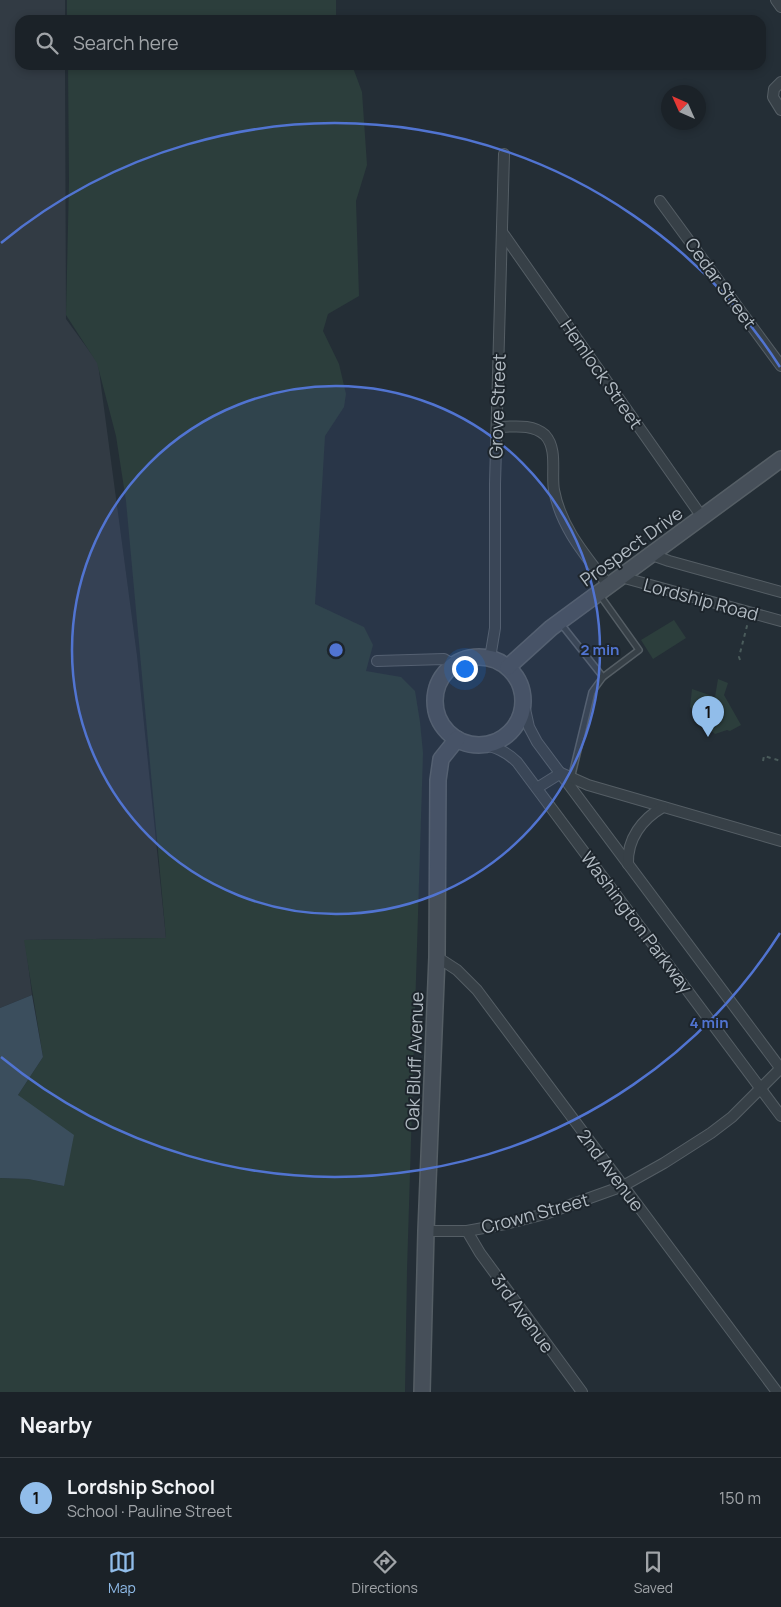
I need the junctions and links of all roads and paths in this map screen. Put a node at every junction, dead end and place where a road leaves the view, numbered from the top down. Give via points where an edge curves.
1 (776, 0) edge
2 (781, 7) edge
3 (781, 82) edge
4 (781, 110) edge
5 (504, 154) dead end
6 (660, 200) dead end
7 (502, 232) junction
8 (781, 366) edge
9 (497, 427) junction
10 (781, 459) edge
11 (702, 516) junction
12 (652, 555) junction
13 (609, 585) junction
14 (781, 592) edge
15 (751, 613) junction
16 (781, 621) edge
17 (559, 622) junction
18 (490, 658) junction
19 (740, 660) dead end
20 (377, 661) dead end
21 (454, 665) junction
22 (508, 667) junction
23 (603, 677) junction
24 (523, 700) junction
25 (458, 739) junction
26 (480, 744) junction
27 (781, 761) edge
28 (763, 762) dead end
29 (561, 773) junction
30 (570, 781) junction
31 (537, 788) junction
32 (663, 806) junction
33 (781, 841) edge
34 (628, 864) junction
35 (437, 957) junction
36 (781, 1069) edge
37 (761, 1089) junction
38 (781, 1116) edge
39 (623, 1186) junction
40 (426, 1231) junction
41 (467, 1231) junction
42 (422, 1392) edge
43 (582, 1392) edge
44 (777, 1392) edge

1 - 2 street
3 - 4 street via 774,89 773,98
5 - 7 street, Grove Street
6 - 8 street, Cedar Street
7 - 9 street, Grove Street
7 - 11 street, Hemlock Street
9 - 13 street via 528,427 547,438 552,453 554,490 563,520 578,546
9 - 18 street, Grove Street via 495,628
10 - 11 main road, Prospect Drive
11 - 12 main road, Prospect Drive
12 - 13 main road, Prospect Drive
12 - 14 street, Lordship Road
13 - 15 street, Lordship Road
13 - 17 main road, Prospect Drive
13 - 23 lane via 639,650
15 - 16 street, Lordship Road
15 - 19 path
17 - 22 main road, Prospect Drive
17 - 23 lane
18 - 21 main road via 465,659
18 - 22 main road
20 - 21 street via 444,659
21 - 25 main road via 439,684 436,703 440,721
22 - 24 main road via 516,676
23 - 30 lane via 588,702
24 - 26 main road via 520,716 511,731 497,741
24 - 29 street via 529,727
25 - 26 main road
25 - 35 main road, Oak Bluff Avenue via 441,759 438,780
26 - 31 street, Washington Parkway via 508,754
27 - 28 path via 764,756
29 - 30 street
29 - 31 street
30 - 32 street
30 - 34 street, Washington Parkway
31 - 37 street, Washington Parkway
32 - 33 street
32 - 34 street via 652,813 635,834
34 - 36 street, Washington Parkway
35 - 39 street, 2nd Avenue via 457,970 477,990
35 - 40 main road, Oak Bluff Avenue
36 - 37 street, Crown Street
37 - 38 street, Washington Parkway
37 - 39 street, Crown Street via 711,1133
39 - 41 street, Crown Street via 545,1214
39 - 44 street, 2nd Avenue
40 - 41 street, Crown Street
40 - 42 main road, Oak Bluff Avenue
41 - 43 street, 3rd Avenue

